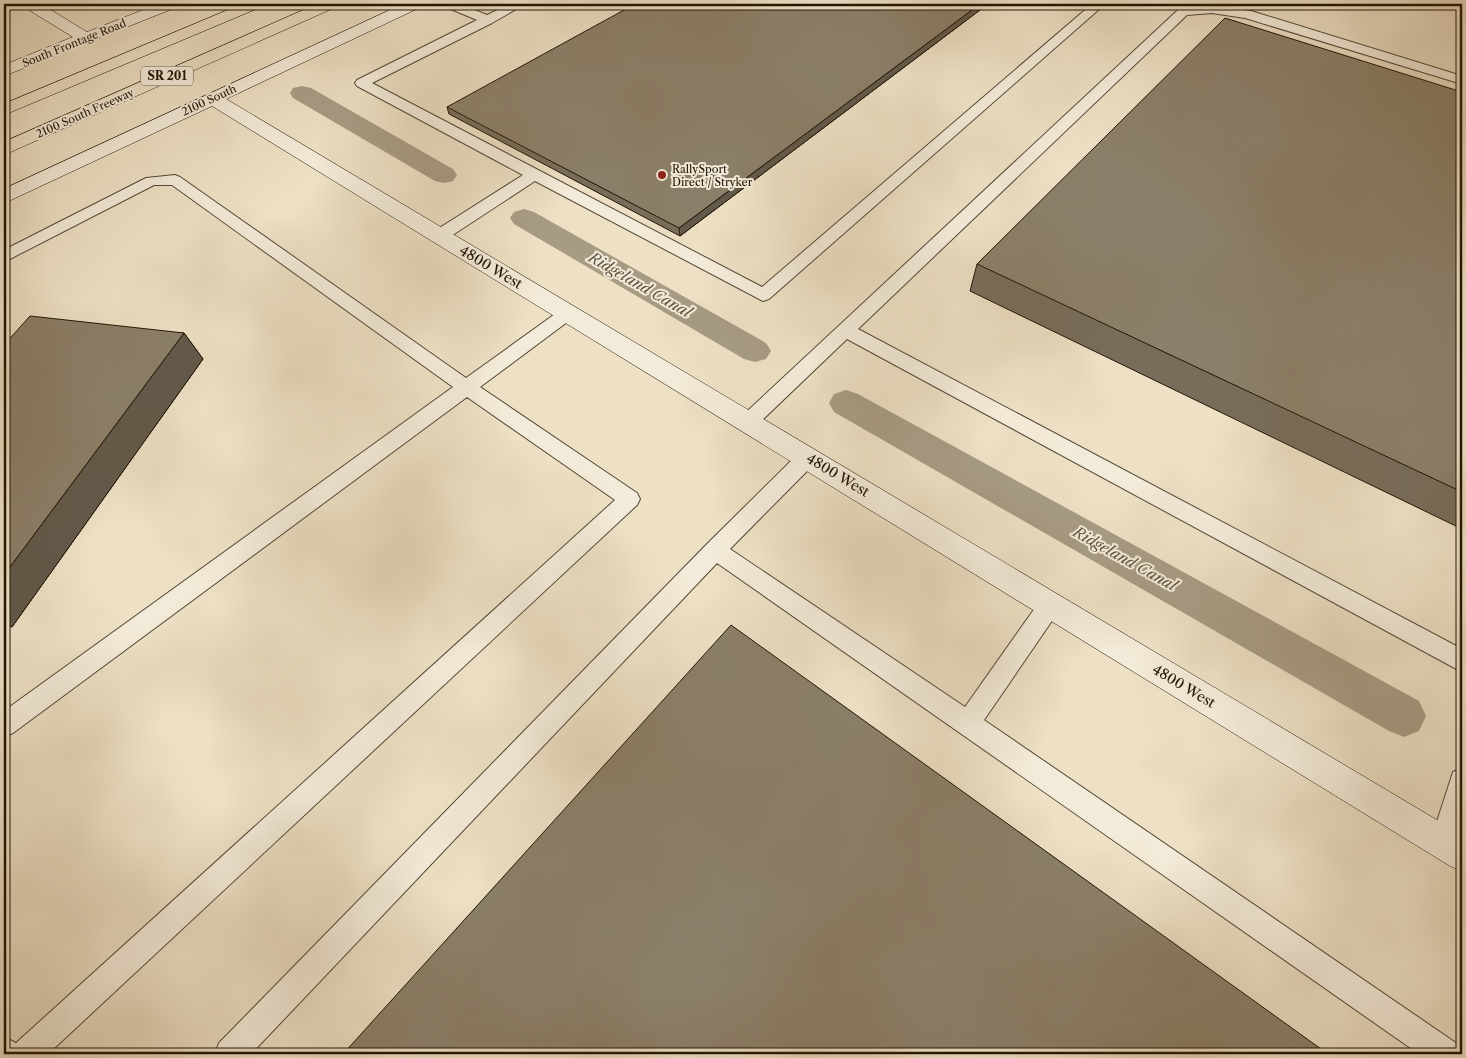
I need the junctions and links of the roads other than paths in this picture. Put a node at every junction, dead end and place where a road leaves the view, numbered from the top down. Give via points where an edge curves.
1 (30, 4) edge
2 (171, 4) edge
3 (256, 4) edge
4 (330, 4) edge
5 (415, 4) edge
6 (450, 4) edge
7 (519, 4) edge
8 (1099, 4) edge
9 (488, 20) junction
10 (86, 38) junction
11 (4, 71) edge
12 (1462, 80) edge
13 (213, 99) junction
14 (4, 110) edge
15 (4, 148) edge
16 (533, 175) junction
17 (4, 196) edge
18 (439, 236) junction
19 (4, 257) edge
20 (568, 313) junction
21 (845, 330) junction
22 (466, 387) junction
23 (749, 421) junction
24 (808, 457) junction
25 (715, 550) junction
26 (1050, 605) junction
27 (1462, 661) edge
28 (968, 723) junction
29 (4, 725) edge
30 (1462, 781) edge
31 (1453, 848) edge
32 (26, 1054) edge
33 (230, 1054) edge
34 (1445, 1054) edge

1 - 10 street
2 - 10 street, South Frontage Road
3 - 14 highway, SR 201
4 - 15 highway, 2100 South Freeway / SR 201
5 - 13 street, 2100 South
6 - 9 lane
7 - 9 lane
8 - 16 lane via 763,296
9 - 16 lane via 362,83
10 - 11 street, South Frontage Road
12 - 21 lane via 1247,14 1212,9 1183,12
13 - 17 street, 2100 South
13 - 18 street, 4800 West
16 - 18 lane
18 - 20 street, 4800 West
19 - 22 lane via 151,181 175,180
20 - 22 lane
20 - 23 street, 4800 West
21 - 23 lane
21 - 27 lane
22 - 29 lane
22 - 32 lane via 630,499
23 - 24 street, 4800 West
24 - 25 lane
24 - 26 street, 4800 West
25 - 28 lane
25 - 33 lane
26 - 28 lane
26 - 31 street, 4800 West
28 - 34 lane
30 - 31 lane

